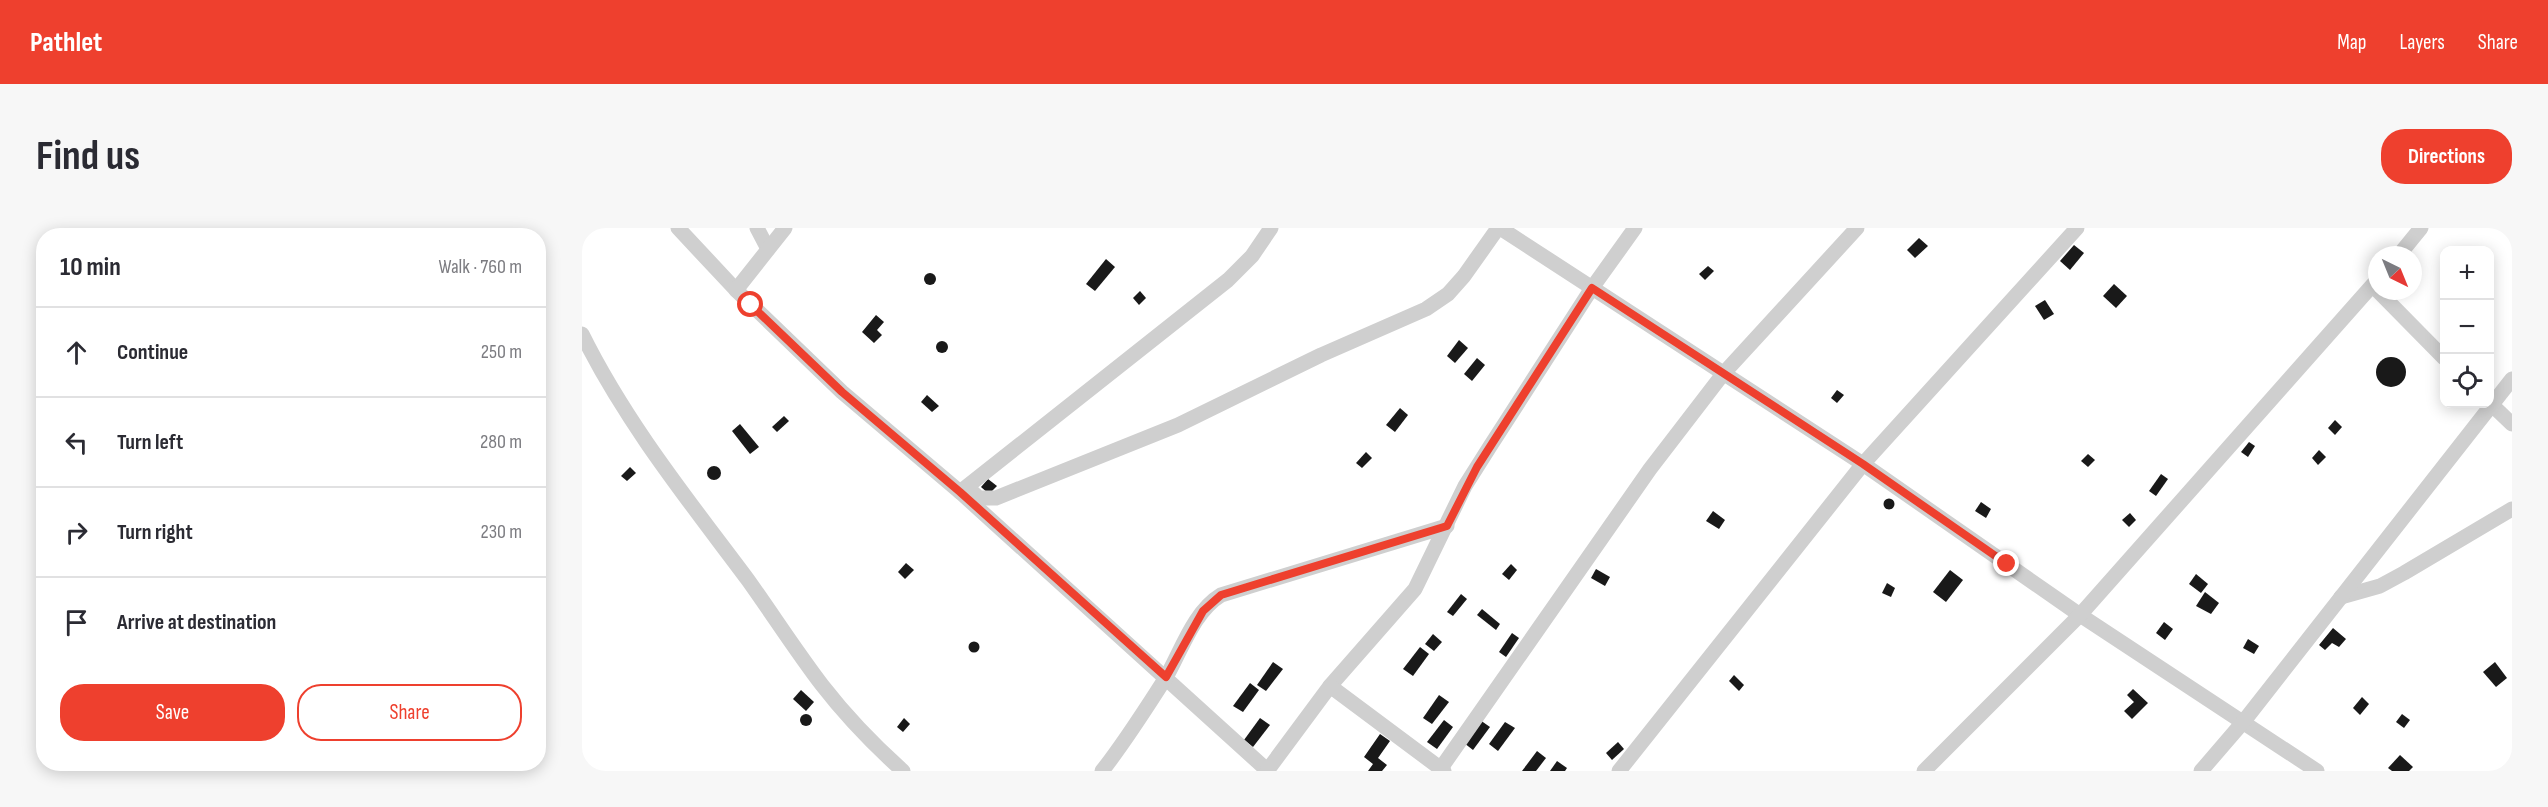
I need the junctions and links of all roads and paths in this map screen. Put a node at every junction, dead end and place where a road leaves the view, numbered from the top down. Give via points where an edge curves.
1 (678, 228) edge
2 (757, 228) edge
3 (785, 228) edge
4 (1271, 228) edge
5 (1499, 228) edge
6 (1635, 228) edge
7 (1857, 228) edge
8 (2077, 228) edge
9 (2421, 228) edge
10 (2406, 246) edge
11 (768, 249) junction
12 (1592, 288) junction
13 (736, 290) junction
14 (2368, 296) edge
15 (2389, 300) edge
16 (582, 334) edge
17 (2441, 354) edge
18 (1723, 374) junction
19 (2512, 379) edge
20 (2494, 400) edge
21 (2494, 407) edge
22 (2488, 408) edge
23 (2512, 424) edge
24 (1863, 464) junction
25 (963, 489) junction
26 (2512, 509) edge
27 (1447, 526) junction
28 (2342, 597) junction
29 (2080, 615) junction
30 (1166, 677) junction
31 (1330, 686) junction
32 (2244, 720) junction
33 (1441, 770) edge
34 (903, 771) edge
35 (1102, 771) edge
36 (1268, 771) edge
37 (1619, 771) edge
38 (1924, 771) edge
39 (2201, 771) edge
40 (2317, 771) edge

1 - 13 street
2 - 11 street
3 - 11 street
4 - 25 street via 1252,256 1228,280
5 - 12 street
5 - 25 street via 1456,285 1426,309 1178,425 996,498 979,498
6 - 12 street
7 - 18 street
8 - 24 street
9 - 10 street
11 - 13 street
12 - 18 street
12 - 27 street via 1471,477
13 - 25 street via 842,392
14 - 29 street
15 - 17 street
16 - 34 street via 601,373 645,442 822,685 875,746
18 - 24 street
18 - 33 street via 1650,469
19 - 20 street
21 - 23 street
22 - 28 street
24 - 29 street
24 - 37 street
25 - 30 street
26 - 28 street via 2396,578
27 - 30 street via 1221,595 1203,611
27 - 31 street via 1415,588
28 - 32 street
29 - 32 street
29 - 38 street
30 - 35 street
30 - 36 street
31 - 33 street
31 - 36 street
32 - 39 street
32 - 40 street

